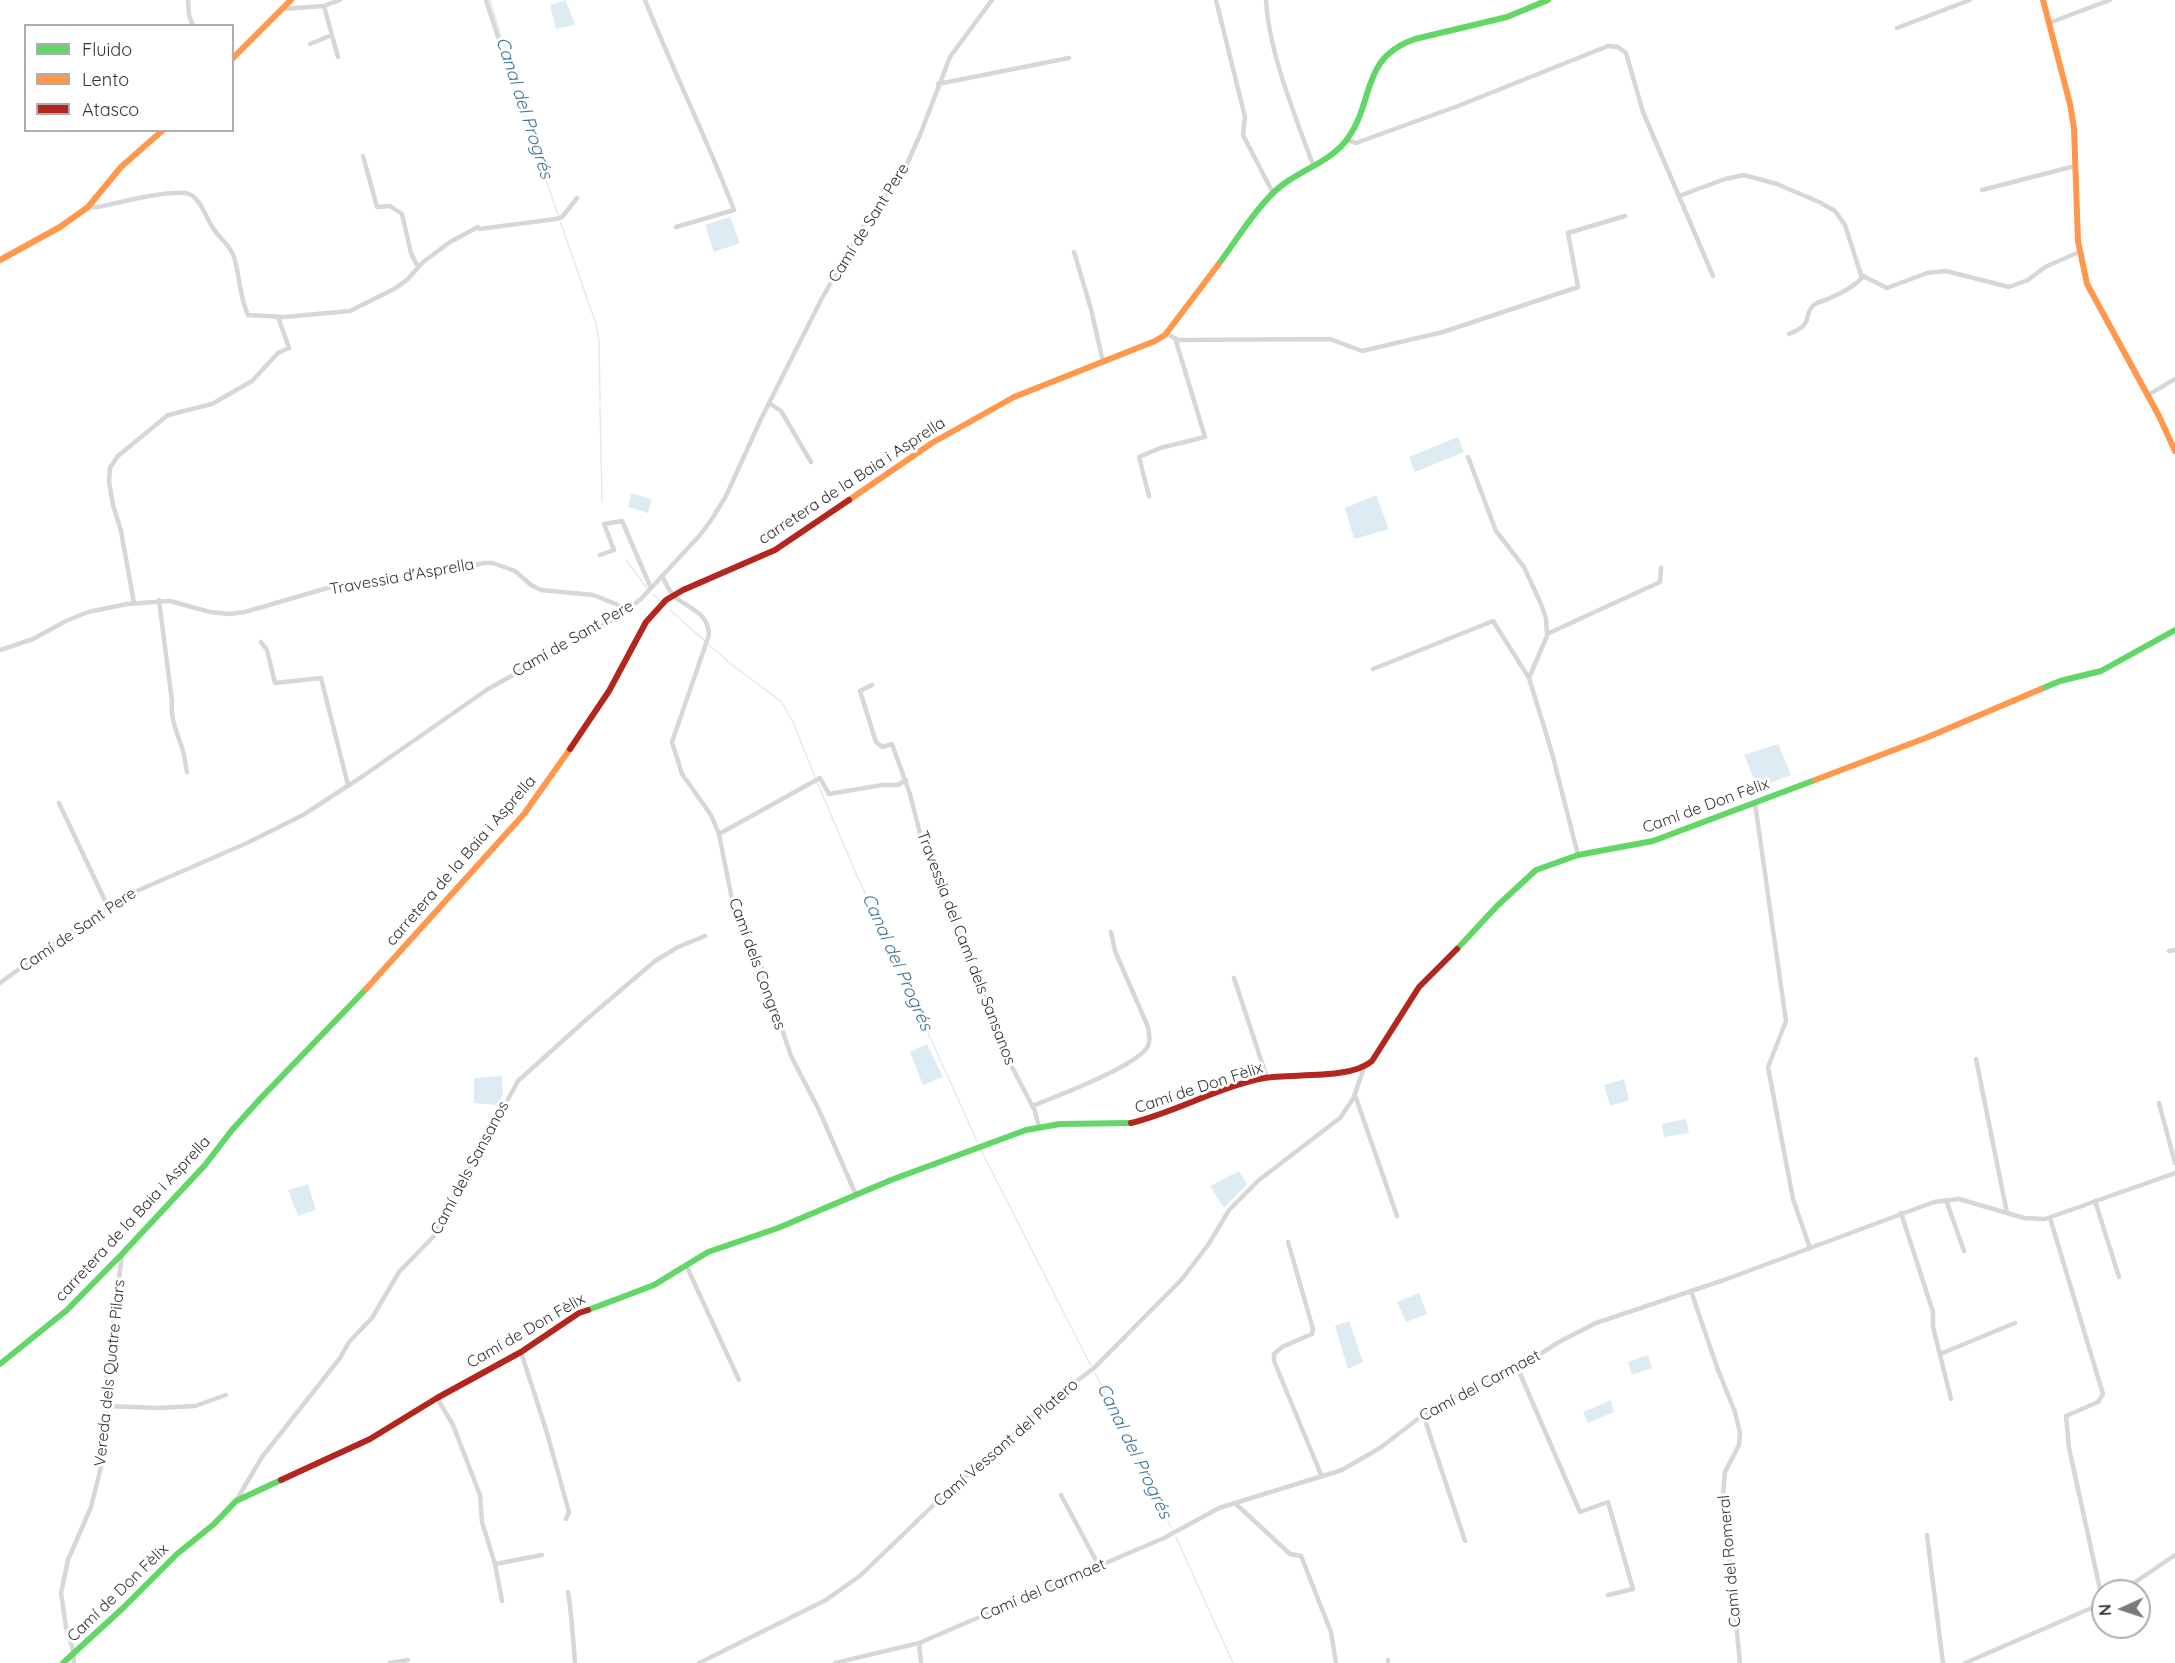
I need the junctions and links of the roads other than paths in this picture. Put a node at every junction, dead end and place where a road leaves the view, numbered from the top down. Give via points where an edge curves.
1 (188, 0) edge
2 (291, 0) edge
3 (340, 0) edge
4 (486, 0) edge
5 (645, 0) edge
6 (992, 0) edge
7 (1216, 0) edge
8 (1266, 0) edge
9 (1548, 0) edge
10 (1970, 0) edge
11 (2043, 0) edge
12 (2110, 0) edge
13 (324, 6) junction
14 (282, 9) junction
15 (2049, 23) junction
16 (192, 24) edge
17 (1897, 28) dead end
18 (332, 35) junction
19 (499, 40) dead end
20 (310, 44) dead end
21 (234, 57) edge
22 (338, 57) dead end
23 (1070, 58) dead end
24 (938, 84) junction
25 (161, 132) edge
26 (1347, 140) junction
27 (363, 156) dead end
28 (1313, 165) junction
29 (2075, 166) junction
30 (1982, 190) dead end
31 (1273, 194) junction
32 (1679, 196) junction
33 (577, 198) dead end
34 (88, 207) junction
35 (1624, 216) dead end
36 (676, 227) dead end
37 (1074, 252) dead end
38 (2079, 252) junction
39 (0, 260) edge
40 (418, 267) junction
41 (1713, 276) dead end
42 (1864, 276) junction
43 (278, 318) junction
44 (1166, 333) junction
45 (1789, 334) dead end
46 (1175, 338) junction
47 (1103, 362) junction
48 (2175, 379) edge
49 (2148, 395) junction
50 (769, 403) junction
51 (2175, 451) edge
52 (1468, 457) dead end
53 (811, 462) dead end
54 (1149, 496) dead end
55 (600, 555) dead end
56 (1661, 568) dead end
57 (662, 576) junction
58 (651, 588) junction
59 (673, 595) junction
60 (159, 600) junction
61 (134, 603) junction
62 (625, 611) junction
63 (2175, 630) edge
64 (1547, 634) junction
65 (261, 642) dead end
66 (0, 650) edge
67 (1373, 669) dead end
68 (1529, 678) junction
69 (873, 685) dead end
70 (187, 772) dead end
71 (906, 780) junction
72 (348, 785) junction
73 (1755, 802) junction
74 (59, 803) dead end
75 (719, 834) junction
76 (1578, 855) junction
77 (108, 907) junction
78 (1111, 932) dead end
79 (705, 936) dead end
80 (1234, 978) dead end
81 (0, 983) edge
82 (1976, 1059) dead end
83 (1364, 1068) junction
84 (1267, 1078) junction
85 (1354, 1095) junction
86 (2159, 1103) dead end
87 (1032, 1106) junction
88 (1039, 1128) junction
89 (2175, 1162) edge
90 (2175, 1173) edge
91 (856, 1195) junction
92 (1946, 1200) junction
93 (2095, 1200) junction
94 (1901, 1213) junction
95 (2007, 1213) junction
96 (1397, 1216) dead end
97 (2050, 1218) junction
98 (1288, 1242) dead end
99 (1810, 1248) junction
100 (1964, 1251) dead end
101 (122, 1254) junction
102 (686, 1265) junction
103 (2119, 1277) dead end
104 (1691, 1291) junction
105 (2015, 1323) dead end
106 (521, 1352) junction
107 (1940, 1354) junction
108 (0, 1364) edge
109 (1518, 1369) junction
110 (739, 1380) dead end
111 (226, 1395) dead end
112 (437, 1398) junction
113 (1951, 1399) dead end
114 (107, 1406) junction
115 (1423, 1414) junction
116 (1322, 1477) junction
117 (1061, 1495) dead end
118 (236, 1501) junction
119 (1235, 1503) junction
120 (566, 1519) dead end
121 (1927, 1535) dead end
122 (1465, 1541) dead end
123 (542, 1555) dead end
124 (2175, 1556) edge
125 (495, 1564) junction
126 (1099, 1566) junction
127 (2098, 1579) edge
128 (2140, 1579) edge
129 (568, 1592) dead end
130 (1608, 1595) dead end
131 (502, 1601) dead end
132 (2091, 1608) edge
133 (919, 1643) junction
134 (74, 1654) junction
135 (408, 1660) dead end
136 (63, 1663) edge
137 (74, 1663) edge
138 (390, 1663) edge
139 (575, 1663) edge
140 (699, 1663) edge
141 (835, 1663) edge
142 (921, 1663) edge
143 (1336, 1663) edge
144 (1740, 1663) edge
145 (1943, 1663) edge
146 (1965, 1663) edge

1 - 16 street
2 - 14 main road
3 - 13 street
4 - 19 street
5 - 36 street via 734,210
6 - 24 street, Camí de Sant Pere via 950,57
7 - 31 street via 1245,117 1243,135
8 - 28 street via 1276,55
9 - 26 main road, carretera de la Baia i Asprella via 1520,14 1406,42 1394,49 1374,71
10 - 17 street
11 - 15 main road
12 - 15 street
13 - 14 street
13 - 18 street
14 - 21 main road
15 - 29 main road via 2070,104
18 - 20 street
18 - 22 street
23 - 24 street
24 - 50 street, Camí de Sant Pere via 906,166 862,228 816,308
25 - 34 main road via 121,167
26 - 28 main road, carretera de la Baia i Asprella
26 - 32 street via 1356,143 1608,46 1618,47 1626,53 1643,112
27 - 40 street via 377,207 390,206 402,214
28 - 31 main road, carretera de la Baia i Asprella
29 - 30 street
29 - 38 main road
31 - 44 main road, carretera de la Baia i Asprella
32 - 41 street
32 - 42 street via 1744,175 1798,193 1834,211 1845,225
33 - 40 street via 556,219 479,228 450,242
34 - 39 main road
34 - 43 street via 173,193 189,194 198,201 234,256 248,315
35 - 46 street via 1568,233 1578,287 1443,332 1362,351 1330,339
37 - 47 street
38 - 42 street via 2009,287 1946,271 1927,273 1887,288
38 - 49 main road via 2087,284
40 - 43 street via 396,288 350,311
42 - 45 street via 1849,290 1814,305 1807,324
43 - 61 street via 289,348 278,352 252,381 212,404 168,416 118,456 110,468 110,490
44 - 46 street
44 - 47 main road, carretera de la Baia i Asprella
46 - 54 street via 1205,437 1139,457
47 - 59 main road, carretera de la Baia i Asprella via 1014,397 948,432 775,550
48 - 49 street
49 - 51 main road
50 - 53 street via 781,411
50 - 57 street, Camí de Sant Pere via 712,519
52 - 64 street via 1496,531 1524,567 1541,604
55 - 58 street via 614,550 604,524 622,521
56 - 64 street via 1660,582
57 - 58 street, Camí de Sant Pere
57 - 59 street, Camí dels Congres
58 - 62 street, Camí de Sant Pere
59 - 75 street, Camí dels Congres via 698,613 708,625 709,635 672,742 682,774 711,815
59 - 101 main road, carretera de la Baia i Asprella via 646,622 609,691 524,814
60 - 61 street, Travessia d'Asprella
60 - 62 street, Travessia d'Asprella via 229,614 341,584 493,563 515,571 541,590 593,595
60 - 70 street via 171,710
61 - 66 street, Travessia d'Asprella via 88,612
62 - 72 street, Camí de Sant Pere via 488,689
63 - 73 main road, Camí de Don Fèlix via 2101,671 2060,681 1928,737
64 - 68 street
65 - 72 street via 267,650 274,683 321,678
67 - 68 street via 1493,621
68 - 76 street
69 - 71 street, Travessia del Camí dels Sansanos via 860,691 876,742 882,747 892,744
71 - 75 street via 898,785 829,794 820,778
71 - 87 street, Travessia del Camí dels Sansanos via 922,841 1012,1067
72 - 77 street, Camí de Sant Pere via 278,829 140,888
73 - 76 main road, Camí de Don Fèlix via 1653,841
73 - 99 street via 1786,1021 1768,1067 1793,1199
74 - 77 street
75 - 91 street, Camí dels Congres via 739,920 758,957 790,1056 819,1110
76 - 83 main road, Camí de Don Fèlix via 1536,870 1497,906 1419,987
77 - 81 street, Camí de Sant Pere
78 - 87 street via 1115,951 1148,1027 1148,1048 1103,1077
79 - 118 street, Camí dels Sansanos via 678,946 655,962 519,1081 463,1176 434,1236 399,1272 372,1318 349,1342 262,1457
80 - 84 street
82 - 95 street
83 - 84 main road, Camí de Don Fèlix
83 - 85 street, Camí Vessant del Platero
84 - 88 main road, Camí de Don Fèlix via 1133,1123
85 - 96 street
85 - 140 street, Camí Vessant del Platero via 1340,1118 1259,1180 1229,1210 1182,1279 1129,1334 970,1471 861,1575 826,1600
86 - 89 street
87 - 88 street, Travessia del Camí dels Sansanos
88 - 91 main road, Camí de Don Fèlix
90 - 93 street, Camí del Carmaet
91 - 102 main road, Camí de Don Fèlix via 708,1252
92 - 94 street, Camí del Carmaet
92 - 95 street, Camí del Carmaet via 1974,1202
92 - 100 street
93 - 97 street, Camí del Carmaet
93 - 103 street
94 - 99 street, Camí del Carmaet
94 - 107 street via 1933,1312
95 - 97 street, Camí del Carmaet via 2024,1218
97 - 127 street via 2103,1394 2098,1402 2066,1416 2069,1448
98 - 116 street via 1313,1329 1312,1334 1282,1347 1274,1354 1274,1361
99 - 104 street, Camí del Carmaet
101 - 108 main road, carretera de la Baia i Asprella via 67,1310
101 - 114 street, Vereda dels Quatre Pilars via 106,1382
102 - 106 main road, Camí de Don Fèlix via 654,1285 579,1313
102 - 110 street
104 - 109 street, Camí del Carmaet via 1596,1323
104 - 144 street, Camí del Romeral via 1740,1433 1739,1445 1725,1472 1723,1494
105 - 107 street
106 - 112 main road, Camí de Don Fèlix
106 - 120 street via 569,1512
107 - 113 street
109 - 115 street, Camí del Carmaet
109 - 130 street via 1580,1512 1608,1502 1633,1589
111 - 114 street via 195,1406
112 - 118 main road, Camí de Don Fèlix via 370,1439
112 - 125 street via 472,1472
114 - 134 street, Vereda dels Quatre Pilars via 106,1447 99,1479 68,1560 61,1593
115 - 116 street, Camí del Carmaet via 1366,1457
115 - 122 street
116 - 119 street, Camí del Carmaet
117 - 126 street
118 - 134 main road, Camí de Don Fèlix
119 - 126 street, Camí del Carmaet
119 - 143 street via 1290,1554 1301,1556 1331,1632
121 - 145 street
123 - 125 street
124 - 128 street
125 - 131 street
126 - 133 street, Camí del Carmaet
129 - 139 street
132 - 146 street
133 - 141 street, Camí del Carmaet
133 - 142 street
134 - 136 main road, Camí de Don Fèlix
134 - 137 street, Vereda dels Quatre Pilars
135 - 138 street

